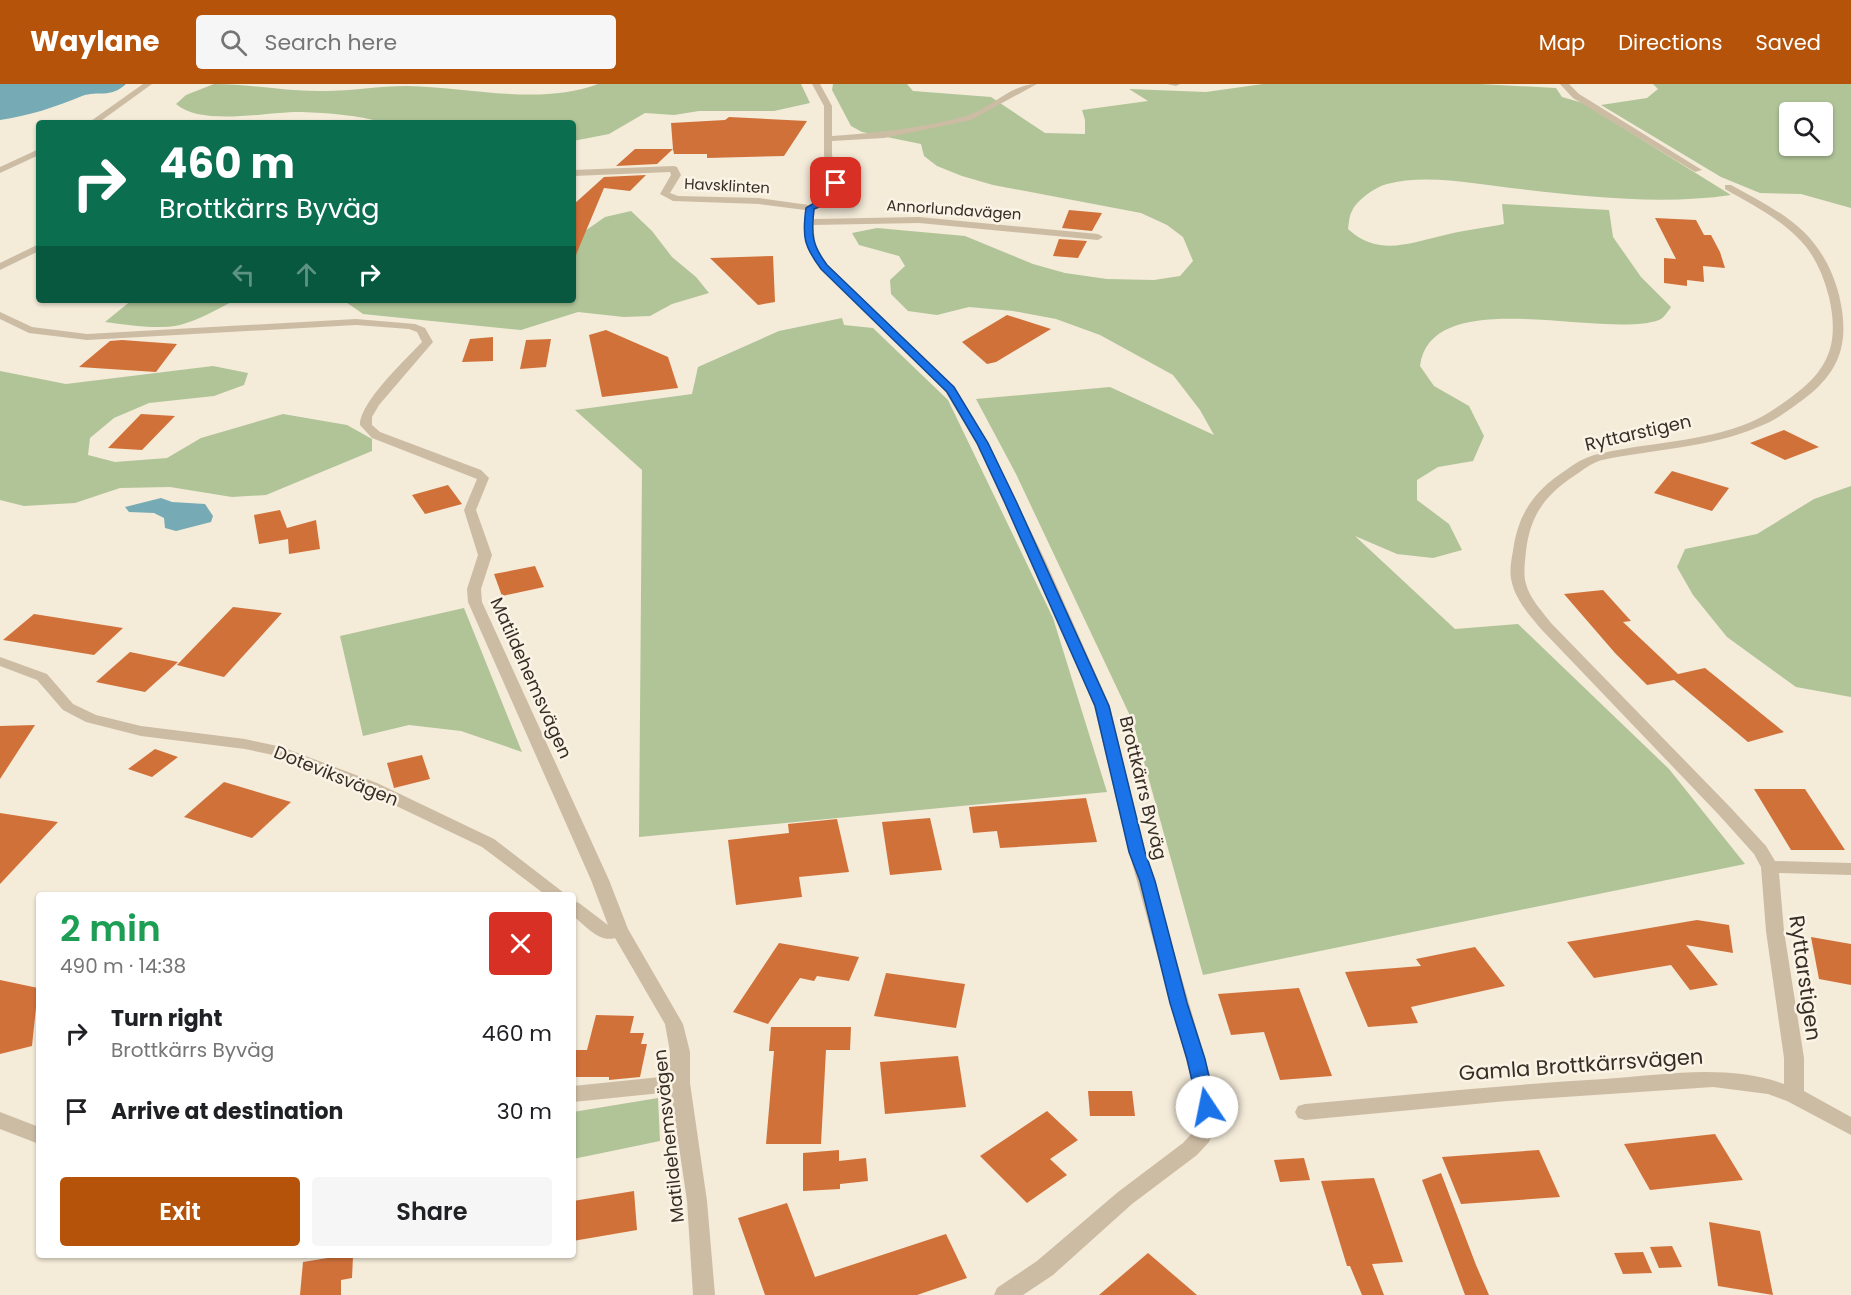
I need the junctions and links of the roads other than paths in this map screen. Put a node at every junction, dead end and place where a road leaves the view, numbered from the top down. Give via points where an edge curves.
1 (148, 84) edge
2 (816, 84) edge
3 (1033, 84) edge
4 (1171, 84) edge
5 (1176, 84) edge
6 (1564, 84) edge
7 (96, 120) edge
8 (827, 139) junction
9 (36, 153) edge
10 (0, 170) edge
11 (1698, 170) dead end
12 (576, 173) edge
13 (1728, 187) dead end
14 (809, 215) junction
15 (1098, 237) dead end
16 (36, 249) edge
17 (0, 267) edge
18 (0, 315) edge
19 (1844, 315) edge
20 (0, 661) edge
21 (1770, 867) junction
22 (1851, 869) edge
23 (555, 892) edge
24 (576, 909) edge
25 (619, 930) junction
26 (680, 1083) junction
27 (576, 1094) edge
28 (1794, 1095) junction
29 (1305, 1112) dead end
30 (0, 1120) edge
31 (1851, 1127) edge
32 (36, 1135) edge
33 (704, 1295) edge
34 (1005, 1295) edge

1 - 7 street
2 - 8 street via 828,106
3 - 8 street via 968,118 884,135
4 - 5 street
6 - 11 street via 1576,96
8 - 14 street via 836,190
9 - 10 street
12 - 14 street, Havsklinten via 674,169 676,175 665,194 676,199 759,201
13 - 19 street, Ryttarstigen via 1811,243
14 - 15 street, Annorlundavägen via 919,220
14 - 34 street, Brottkärrs Byväg via 807,231 815,257 958,401 1039,562 1102,706 1137,852 1204,1089 1209,1119 1202,1136 1190,1149 1125,1198 1045,1268
16 - 17 street
18 - 25 street, Matildehemsvägen via 29,330 87,337 328,322 421,330 428,342 374,403 364,424 376,435 483,478 470,510 484,555 474,589 475,602
19 - 21 street, Ryttarstigen via 1828,371 1778,412 1729,432 1591,460 1543,493 1530,508 1519,539 1519,584 1534,610 1740,828
20 - 23 street, Doteviksvägen via 42,677 68,707 91,719 282,752 371,787 488,843
21 - 22 street
21 - 28 street, Ryttarstigen via 1775,931 1794,1058
24 - 25 street via 608,934
25 - 26 street, Matildehemsvägen via 674,1024 680,1052
26 - 27 street
26 - 33 street, Matildehemsvägen via 697,1201
28 - 29 street, Gamla Brottkärrsvägen via 1746,1082 1677,1080
28 - 31 street, Gamla Brottkärrsvägen
30 - 32 street

